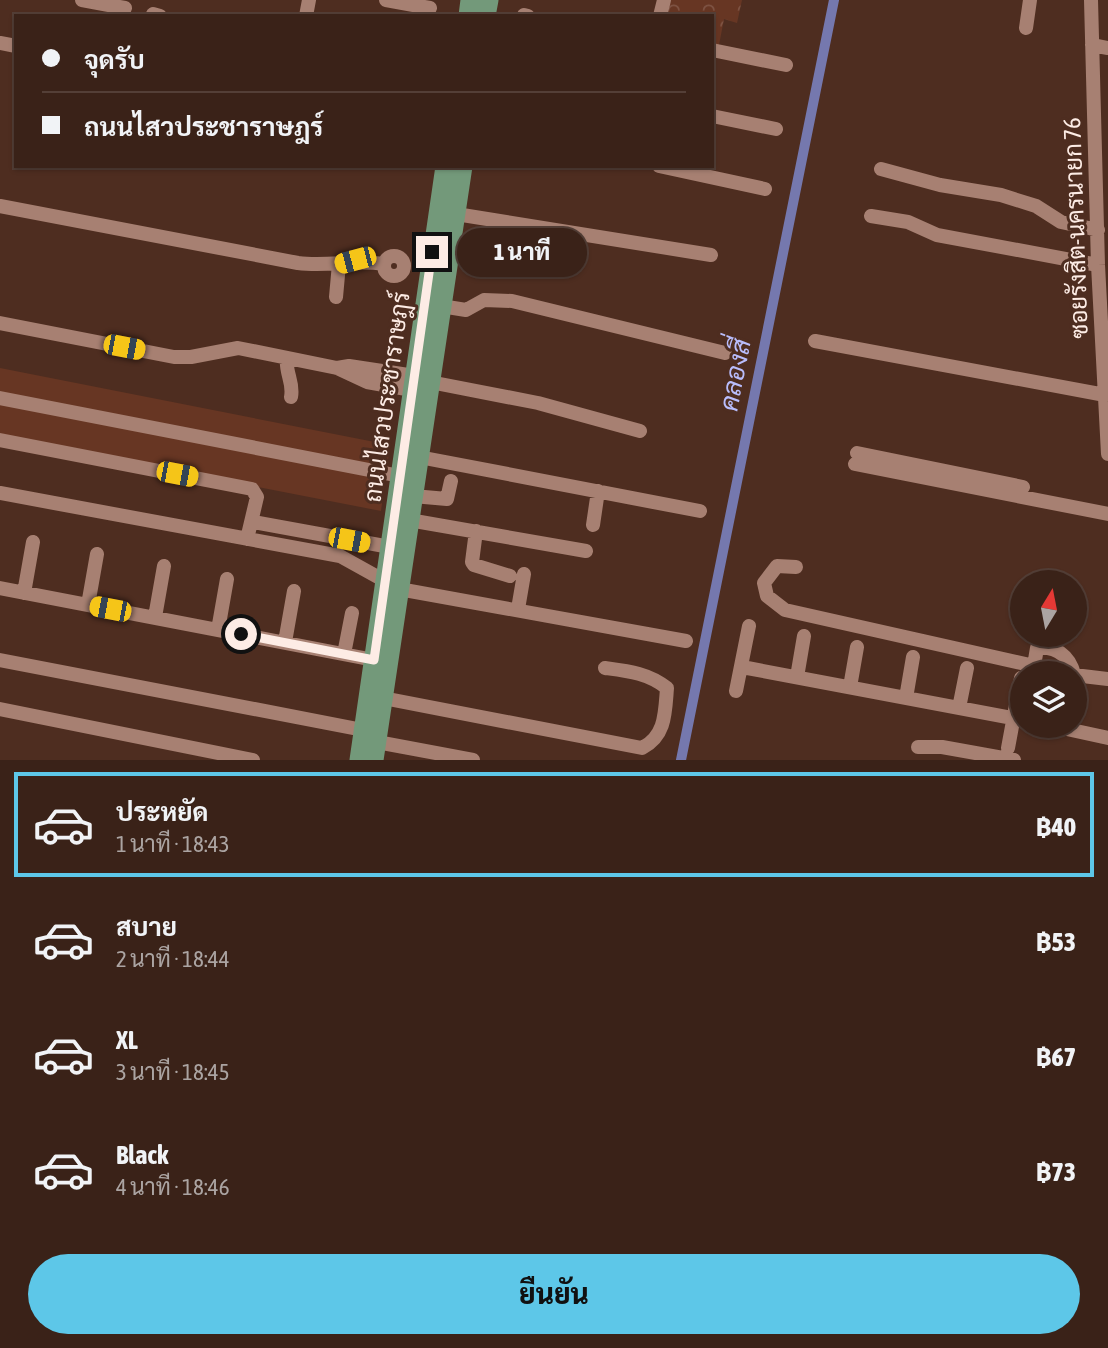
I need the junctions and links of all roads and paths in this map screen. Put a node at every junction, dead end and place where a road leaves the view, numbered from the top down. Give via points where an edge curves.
1 (82, 0) edge
2 (386, 0) edge
3 (1030, 0) edge
4 (1091, 0) edge
5 (125, 8) dead end
6 (430, 8) dead end
7 (1026, 28) dead end
8 (1093, 45) junction
9 (1108, 48) edge
10 (714, 50) edge
11 (786, 65) dead end
12 (714, 116) edge
13 (776, 129) dead end
14 (445, 168) edge
15 (463, 168) edge
16 (668, 168) edge
17 (881, 169) dead end
18 (765, 189) dead end
19 (0, 205) edge
20 (456, 214) junction
21 (871, 216) dead end
22 (1101, 240) edge
23 (711, 255) dead end
24 (339, 264) junction
25 (1097, 265) junction
26 (429, 273) junction
27 (336, 297) dead end
28 (441, 306) junction
29 (0, 323) edge
30 (815, 341) dead end
31 (725, 353) dead end
32 (287, 358) junction
33 (1105, 358) edge
34 (419, 383) junction
35 (1105, 395) junction
36 (291, 397) dead end
37 (0, 398) edge
38 (640, 431) dead end
39 (0, 440) edge
40 (1108, 454) edge
41 (419, 457) junction
42 (400, 476) junction
43 (451, 481) dead end
44 (598, 491) junction
45 (0, 493) edge
46 (413, 496) junction
47 (1108, 505) edge
48 (700, 511) dead end
49 (1108, 514) edge
50 (409, 520) junction
51 (253, 522) junction
52 (593, 526) dead end
53 (476, 531) junction
54 (311, 532) junction
55 (247, 539) junction
56 (33, 542) dead end
57 (390, 547) junction
58 (306, 549) junction
59 (586, 551) dead end
60 (97, 554) dead end
61 (164, 566) dead end
62 (796, 567) dead end
63 (227, 579) dead end
64 (392, 585) junction
65 (0, 588) edge
66 (294, 591) dead end
67 (24, 593) junction
68 (88, 605) junction
69 (518, 609) junction
70 (352, 613) dead end
71 (155, 617) junction
72 (749, 626) dead end
73 (218, 630) junction
74 (804, 636) dead end
75 (686, 641) dead end
76 (285, 642) junction
77 (857, 647) dead end
78 (345, 654) junction
79 (913, 657) dead end
80 (0, 660) edge
81 (374, 660) junction
82 (1012, 661) edge
83 (1035, 661) edge
84 (1067, 661) edge
85 (742, 667) junction
86 (605, 668) dead end
87 (967, 668) dead end
88 (797, 677) junction
89 (1108, 679) edge
90 (1087, 681) edge
91 (850, 687) junction
92 (736, 691) dead end
93 (383, 698) junction
94 (906, 698) junction
95 (959, 708) junction
96 (0, 709) edge
97 (1010, 718) edge
98 (1087, 732) edge
99 (1108, 738) edge
100 (372, 744) edge
101 (918, 747) dead end
102 (1011, 754) edge
103 (207, 757) edge
104 (253, 760) edge
105 (359, 760) edge
106 (473, 760) edge

1 - 5 street
2 - 6 street
3 - 7 street
4 - 8 street, ซอยรังสิต-นครนายก 76
8 - 9 street
8 - 22 street, ซอยรังสิต-นครนายก 76
10 - 11 street
12 - 13 street
14 - 26 main road, ถนนไสวประชาราษฎร์
15 - 20 main road, ถนนไสวประชาราษฎร์
16 - 18 street
17 - 22 street via 1036,206
19 - 24 street via 298,263
20 - 23 street
20 - 28 main road, ถนนไสวประชาราษฎร์
21 - 25 street via 908,222 937,235
22 - 25 street, ซอยรังสิต-นครนายก 76
24 - 26 street via 355,260 384,264 396,256 404,268
24 - 27 street
25 - 33 street, ซอยรังสิต-นครนายก 76
26 - 34 main road, ถนนไสวประชาราษฎร์
28 - 31 street via 466,310 484,300 512,301
28 - 34 main road, ถนนไสวประชาราษฎร์
29 - 32 street via 174,357 227,348
30 - 35 street
32 - 34 street via 337,368 367,382
32 - 36 street
33 - 35 street, ซอยรังสิต-นครนายก 76
34 - 38 street via 538,402
34 - 41 main road, ถนนไสวประชาราษฎร์
34 - 42 main road, ถนนไสวประชาราษฎร์
35 - 40 street, ซอยรังสิต-นครนายก 76
37 - 42 street
39 - 51 street via 252,489 257,497
41 - 44 street
41 - 46 main road, ถนนไสวประชาราษฎร์
42 - 57 main road, ถนนไสวประชาราษฎร์
43 - 46 street via 447,499
44 - 48 street
44 - 52 street
45 - 55 street
46 - 50 main road, ถนนไสวประชาราษฎร์
47 - 49 street via 856,458
50 - 53 street
50 - 64 main road, ถนนไสวประชาราษฎร์
51 - 54 street
51 - 55 street
53 - 59 street
53 - 69 street via 472,562 517,575
54 - 57 street
54 - 58 street
55 - 58 street
56 - 67 street
57 - 64 main road, ถนนไสวประชาราษฎร์
58 - 64 street via 345,558
60 - 68 street
61 - 71 street
62 - 82 street via 777,566 764,583 767,596 785,610
63 - 73 street
64 - 69 street
64 - 81 main road, ถนนไสวประชาราษฎร์
64 - 93 main road, ถนนไสวประชาราษฎร์
65 - 67 street
66 - 76 street
67 - 68 street
68 - 71 street
69 - 75 street
70 - 78 street
71 - 73 street
72 - 85 street
73 - 76 street
74 - 88 street
76 - 78 street
77 - 91 street
78 - 81 street
79 - 94 street
80 - 100 street
81 - 100 main road, ถนนไสวประชาราษฎร์
83 - 84 street via 1037,648 1065,654
85 - 88 street
85 - 92 street
86 - 93 street via 639,673 667,688 660,733 653,742 642,748
87 - 95 street
88 - 91 street
89 - 90 street
91 - 94 street
93 - 100 main road, ถนนไสวประชาราษฎร์
94 - 95 street
95 - 97 street
96 - 103 street
98 - 99 street
100 - 105 main road, ถนนไสวประชาราษฎร์
100 - 106 street
101 - 102 street
103 - 104 street

